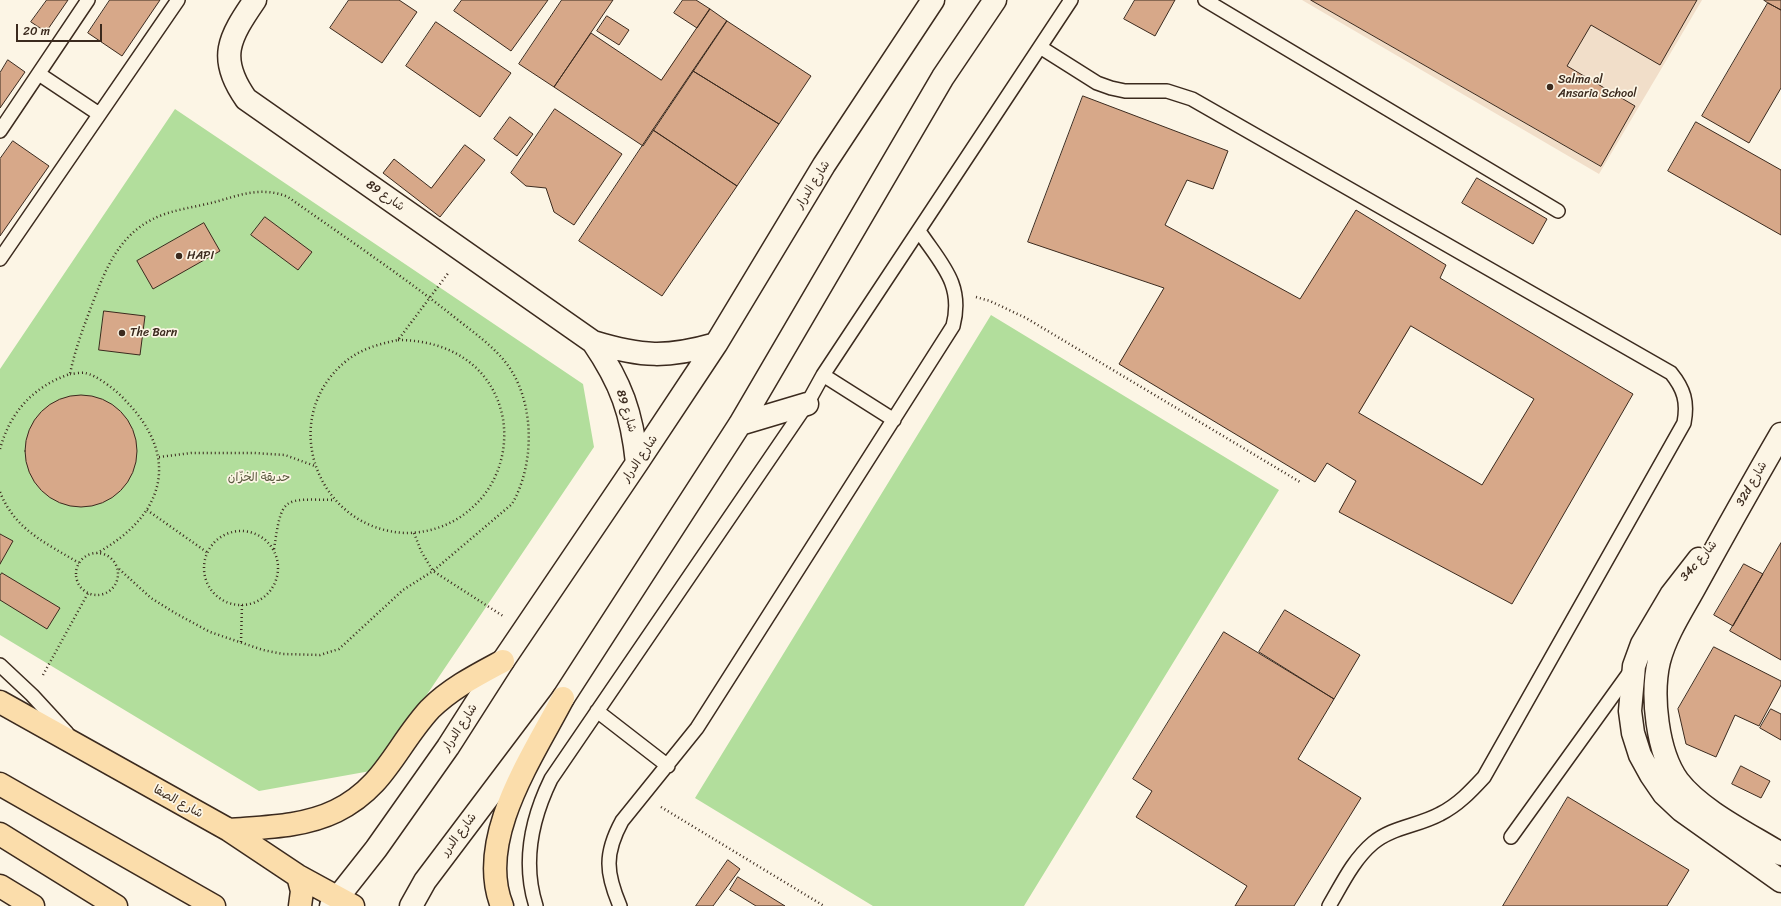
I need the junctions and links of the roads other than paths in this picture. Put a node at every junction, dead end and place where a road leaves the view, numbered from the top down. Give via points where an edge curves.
1 (88, 0) edge
2 (178, 0) edge
3 (255, 0) edge
4 (932, 0) edge
5 (995, 0) edge
6 (1071, 0) edge
7 (1205, 0) edge
8 (1040, 47) junction
9 (39, 74) junction
10 (99, 114) junction
11 (0, 131) edge
12 (1558, 211) dead end
13 (919, 231) junction
14 (0, 259) edge
15 (593, 342) junction
16 (716, 344) junction
17 (824, 375) junction
18 (807, 404) junction
19 (894, 420) junction
20 (740, 424) junction
21 (1781, 434) edge
22 (637, 463) junction
23 (1723, 533) junction
24 (503, 661) junction
25 (0, 665) edge
26 (1634, 666) junction
27 (563, 698) junction
28 (0, 702) edge
29 (597, 710) junction
30 (82, 749) junction
31 (668, 766) junction
32 (0, 784) edge
33 (229, 830) junction
34 (0, 834) edge
35 (1511, 837) dead end
36 (1781, 854) edge
37 (298, 876) junction
38 (1781, 881) edge
39 (0, 886) edge
40 (340, 903) edge
41 (413, 903) edge
42 (33, 906) edge
43 (116, 906) edge
44 (214, 906) edge
45 (300, 906) edge
46 (502, 906) edge
47 (536, 906) edge
48 (620, 906) edge
49 (1329, 906) edge

1 - 9 lane
2 - 10 lane
3 - 15 street, شارع 89 via 231,41 228,62 234,82 246,99
4 - 16 street, شارع الدرار via 824,166
5 - 20 street via 943,77
6 - 8 lane
7 - 12 lane
8 - 13 lane
8 - 49 lane via 1097,83 1111,88 1125,91 1167,91 1192,99 1671,373 1680,383 1685,395 1687,409 1684,423 1484,777 1466,796 1439,815 1394,831 1374,843 1350,869
9 - 10 lane
9 - 11 lane
10 - 14 lane
13 - 17 lane
13 - 19 lane via 949,276 956,291 958,310 953,326
15 - 16 street, شارع 89 via 623,351 655,354 686,352
15 - 22 street, شارع 89 via 611,369 625,399 634,431
16 - 22 street, شارع الدرار
17 - 18 lane
17 - 19 lane
18 - 20 street
18 - 29 lane
19 - 31 lane via 697,728
20 - 27 street
21 - 23 street, 32d شارع
22 - 24 street, شارع الدرار
23 - 26 street, 34c شارع via 1670,595 1642,644
23 - 36 street, 34c شارع via 1671,632 1659,661 1655,691 1657,722 1664,752 1678,780 1699,803
24 - 33 main road via 445,695 429,710 376,783 350,802 306,822
24 - 40 street, شارع الدرار via 448,747
25 - 30 lane
26 - 35 lane
26 - 38 street, 34c شارع via 1630,711 1633,733 1640,755 1651,775 1664,794 1681,810
27 - 41 street, شارع الدرر via 425,881
27 - 46 main road via 501,824 495,864
28 - 30 main road, شارع الصفا
29 - 31 lane
29 - 47 lane via 540,800 529,847 529,871
30 - 33 main road, شارع الصفا
31 - 48 lane via 622,822 614,836 609,852 608,869
32 - 44 main road
33 - 37 main road, شارع الصفا
34 - 43 main road
37 - 40 main road, شارع الصفا
37 - 45 main road via 302,891
39 - 42 main road

